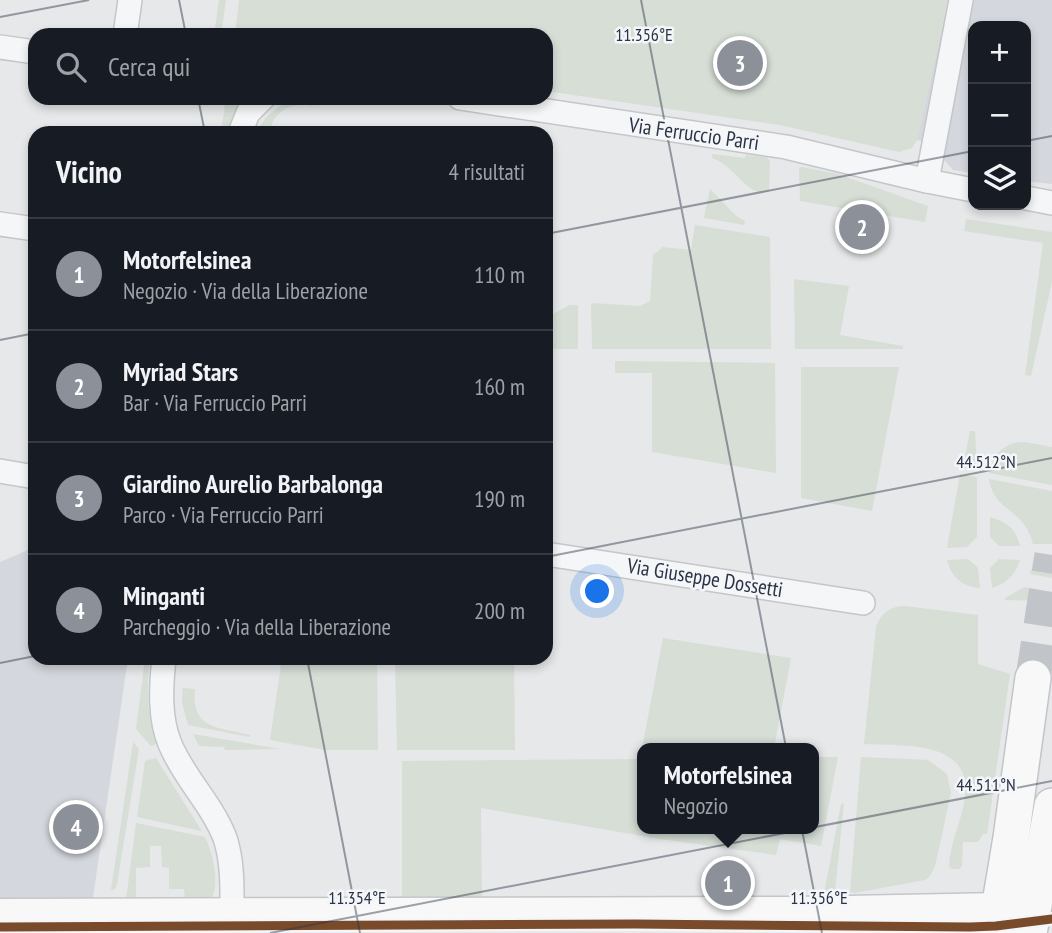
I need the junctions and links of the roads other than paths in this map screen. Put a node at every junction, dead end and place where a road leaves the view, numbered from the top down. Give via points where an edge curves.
1 (130, 0) edge
2 (961, 0) edge
3 (126, 28) edge
4 (0, 47) edge
5 (28, 51) edge
6 (256, 105) edge
7 (507, 105) edge
8 (243, 126) edge
9 (926, 181) junction
10 (968, 189) edge
11 (1031, 199) edge
12 (1052, 203) edge
13 (0, 224) edge
14 (28, 228) edge
15 (0, 471) edge
16 (28, 476) edge
17 (553, 555) edge
18 (863, 603) dead end
19 (164, 665) edge
20 (1033, 678) tunnel mouth
21 (1052, 806) edge
22 (1048, 857) edge
23 (232, 914) junction
24 (0, 915) edge
25 (1021, 921) edge

1 - 3 street
2 - 9 street
4 - 5 street
6 - 8 street
7 - 9 street, Via Ferruccio Parri via 786,147
9 - 10 street, Via Ferruccio Parri
11 - 12 street
13 - 14 street
15 - 16 street
17 - 18 street, Via Giuseppe Dossetti
19 - 23 street via 167,738 224,837 231,867
20 - 25 main road
21 - 22 main road
22 - 25 main road
23 - 24 main road
23 - 25 main road via 797,913

